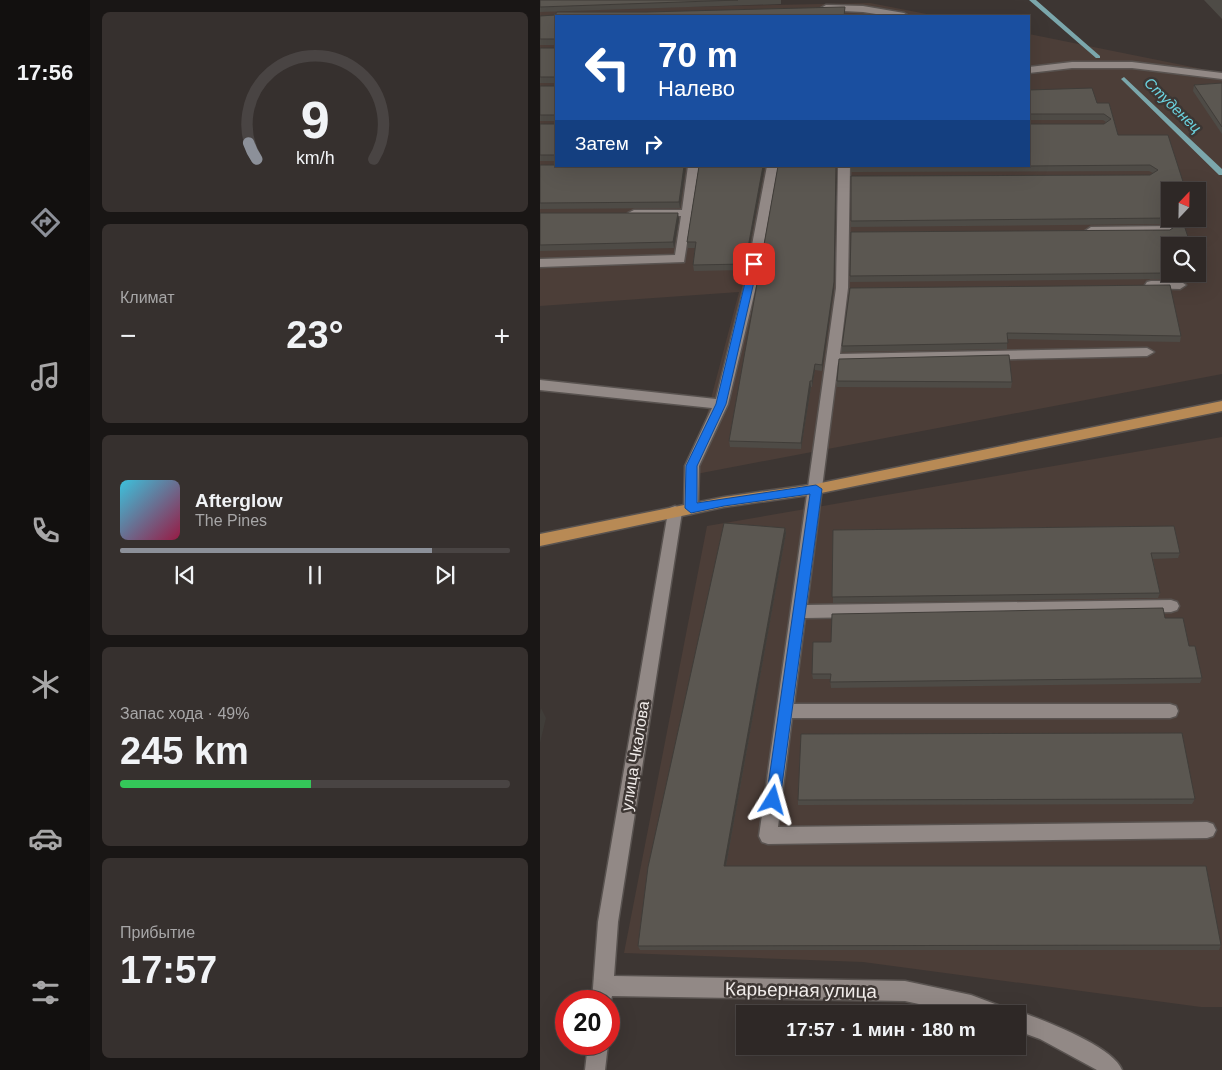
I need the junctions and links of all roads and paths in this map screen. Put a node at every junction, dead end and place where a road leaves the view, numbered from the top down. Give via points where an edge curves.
1 (812, 8) edge
2 (863, 13) edge
3 (890, 15) edge
4 (1030, 70) edge
5 (1222, 76) edge
6 (694, 167) edge
7 (773, 167) edge
8 (847, 173) edge
9 (687, 212) junction
10 (618, 214) edge
11 (1169, 230) edge
12 (1080, 231) edge
13 (540, 263) edge
14 (1180, 285) dead end
15 (1140, 286) edge
16 (1147, 352) dead end
17 (832, 359) junction
18 (540, 385) edge
19 (721, 404) junction
20 (1222, 406) edge
21 (816, 489) junction
22 (683, 510) junction
23 (540, 540) edge
24 (1171, 606) dead end
25 (799, 612) junction
26 (1170, 711) dead end
27 (785, 712) junction
28 (1207, 830) dead end
29 (603, 990) edge
30 (620, 994) edge
31 (971, 1005) edge
32 (1026, 1024) edge
33 (597, 1055) edge
34 (595, 1070) edge
35 (1112, 1070) edge

1 - 2 street
2 - 3 street
4 - 5 street via 1072,65 1132,65
6 - 9 street
7 - 19 street, улица Чкалова via 751,282
8 - 17 street via 847,288
9 - 10 street
9 - 13 street via 680,259
11 - 12 street
14 - 15 street
16 - 17 street
17 - 21 street
18 - 19 street
19 - 22 street, улица Чкалова via 692,466
20 - 21 main road
21 - 22 main road
21 - 25 street
22 - 23 main road
22 - 29 street, улица Чкалова via 608,922
24 - 25 street
25 - 27 street
26 - 27 street
27 - 28 street via 768,836
30 - 31 street, Карьерная улица via 905,991
32 - 35 street via 1104,1062
33 - 34 street

